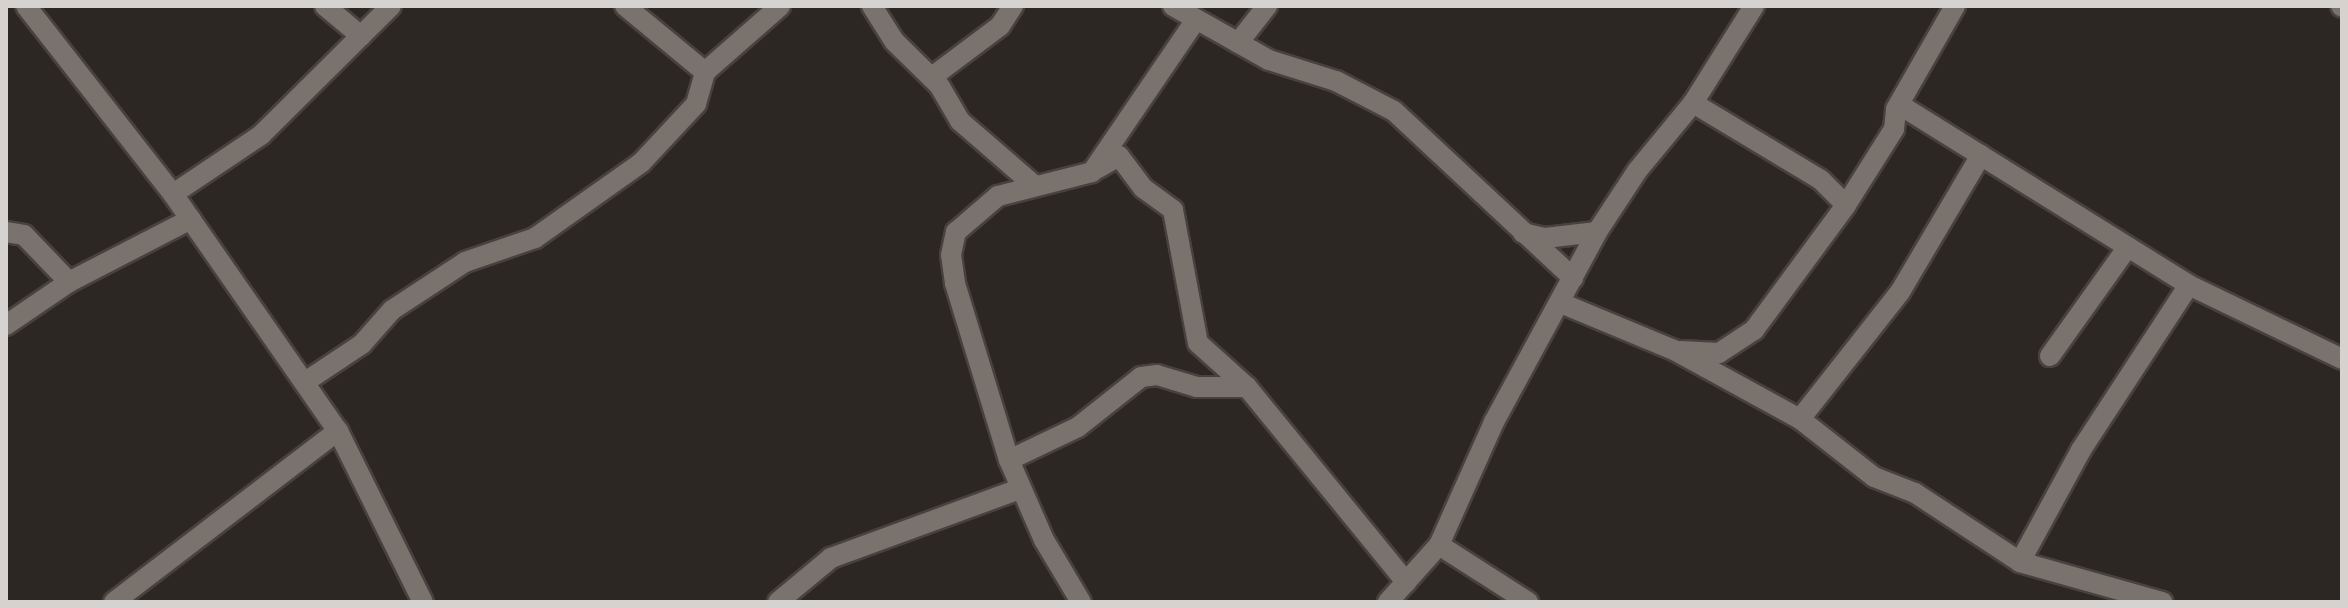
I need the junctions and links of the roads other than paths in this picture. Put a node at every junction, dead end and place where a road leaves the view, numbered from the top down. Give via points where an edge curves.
1 (26, 6) edge
2 (325, 6) edge
3 (391, 6) edge
4 (625, 6) edge
5 (780, 6) edge
6 (872, 6) edge
7 (1013, 6) edge
8 (1173, 6) edge
9 (1267, 6) edge
10 (1754, 6) edge
11 (1955, 6) edge
12 (1195, 21) junction
13 (361, 36) junction
14 (1238, 43) junction
15 (705, 72) junction
16 (932, 77) junction
17 (1693, 103) junction
18 (1896, 109) junction
19 (1981, 155) junction
20 (1092, 172) junction
21 (1035, 186) junction
22 (173, 194) junction
23 (1846, 205) junction
24 (191, 219) junction
25 (6, 232) edge
26 (1519, 232) junction
27 (1597, 232) junction
28 (2127, 248) junction
29 (1573, 278) junction
30 (69, 282) junction
31 (2189, 285) junction
32 (1561, 303) junction
33 (6, 325) edge
34 (1674, 350) junction
35 (2050, 356) dead end
36 (2342, 359) edge
37 (305, 382) junction
38 (1247, 387) junction
39 (1800, 419) junction
40 (338, 431) junction
41 (1009, 460) junction
42 (1020, 489) junction
43 (1439, 545) junction
44 (2020, 562) junction
45 (1406, 582) junction
46 (114, 602) edge
47 (423, 602) edge
48 (778, 602) edge
49 (1081, 602) edge
50 (1388, 602) edge
51 (1528, 602) edge
52 (2162, 602) edge

1 - 22 street
2 - 13 street
3 - 13 street
4 - 15 street
5 - 15 street
6 - 16 street via 894,41
7 - 16 street via 1000,26
8 - 12 street
9 - 14 street
10 - 17 street
11 - 18 street
12 - 14 street
12 - 20 street
13 - 22 street via 261,135
14 - 26 street via 1269,60 1336,81 1394,111
15 - 37 street via 696,104 641,163 535,238 465,262 392,310 362,344
16 - 21 street via 960,121
17 - 23 street via 1821,180
17 - 27 street via 1637,171
18 - 19 street via 1908,110
18 - 23 street via 1894,129
19 - 28 street
19 - 39 street via 1900,292
20 - 21 street
20 - 38 street via 1119,156 1143,188 1173,210 1198,343
21 - 41 street via 998,196 956,232 951,255
22 - 24 street
23 - 34 street via 1754,330 1719,353
24 - 30 street
24 - 37 street
25 - 30 street via 24,235
26 - 27 street via 1545,238
26 - 29 street
27 - 29 street
28 - 31 street
28 - 35 street
29 - 32 street
30 - 33 street
31 - 36 street
31 - 44 street via 2081,450
32 - 34 street
32 - 43 street via 1494,422
34 - 39 street
37 - 40 street
38 - 41 street via 1197,387 1157,375 1141,377 1078,427
38 - 45 street
39 - 44 street via 1874,477 1915,493
40 - 46 street
40 - 47 street
41 - 42 street
42 - 48 street via 831,558
42 - 49 street
43 - 45 street
43 - 51 street
44 - 52 street
45 - 50 street

